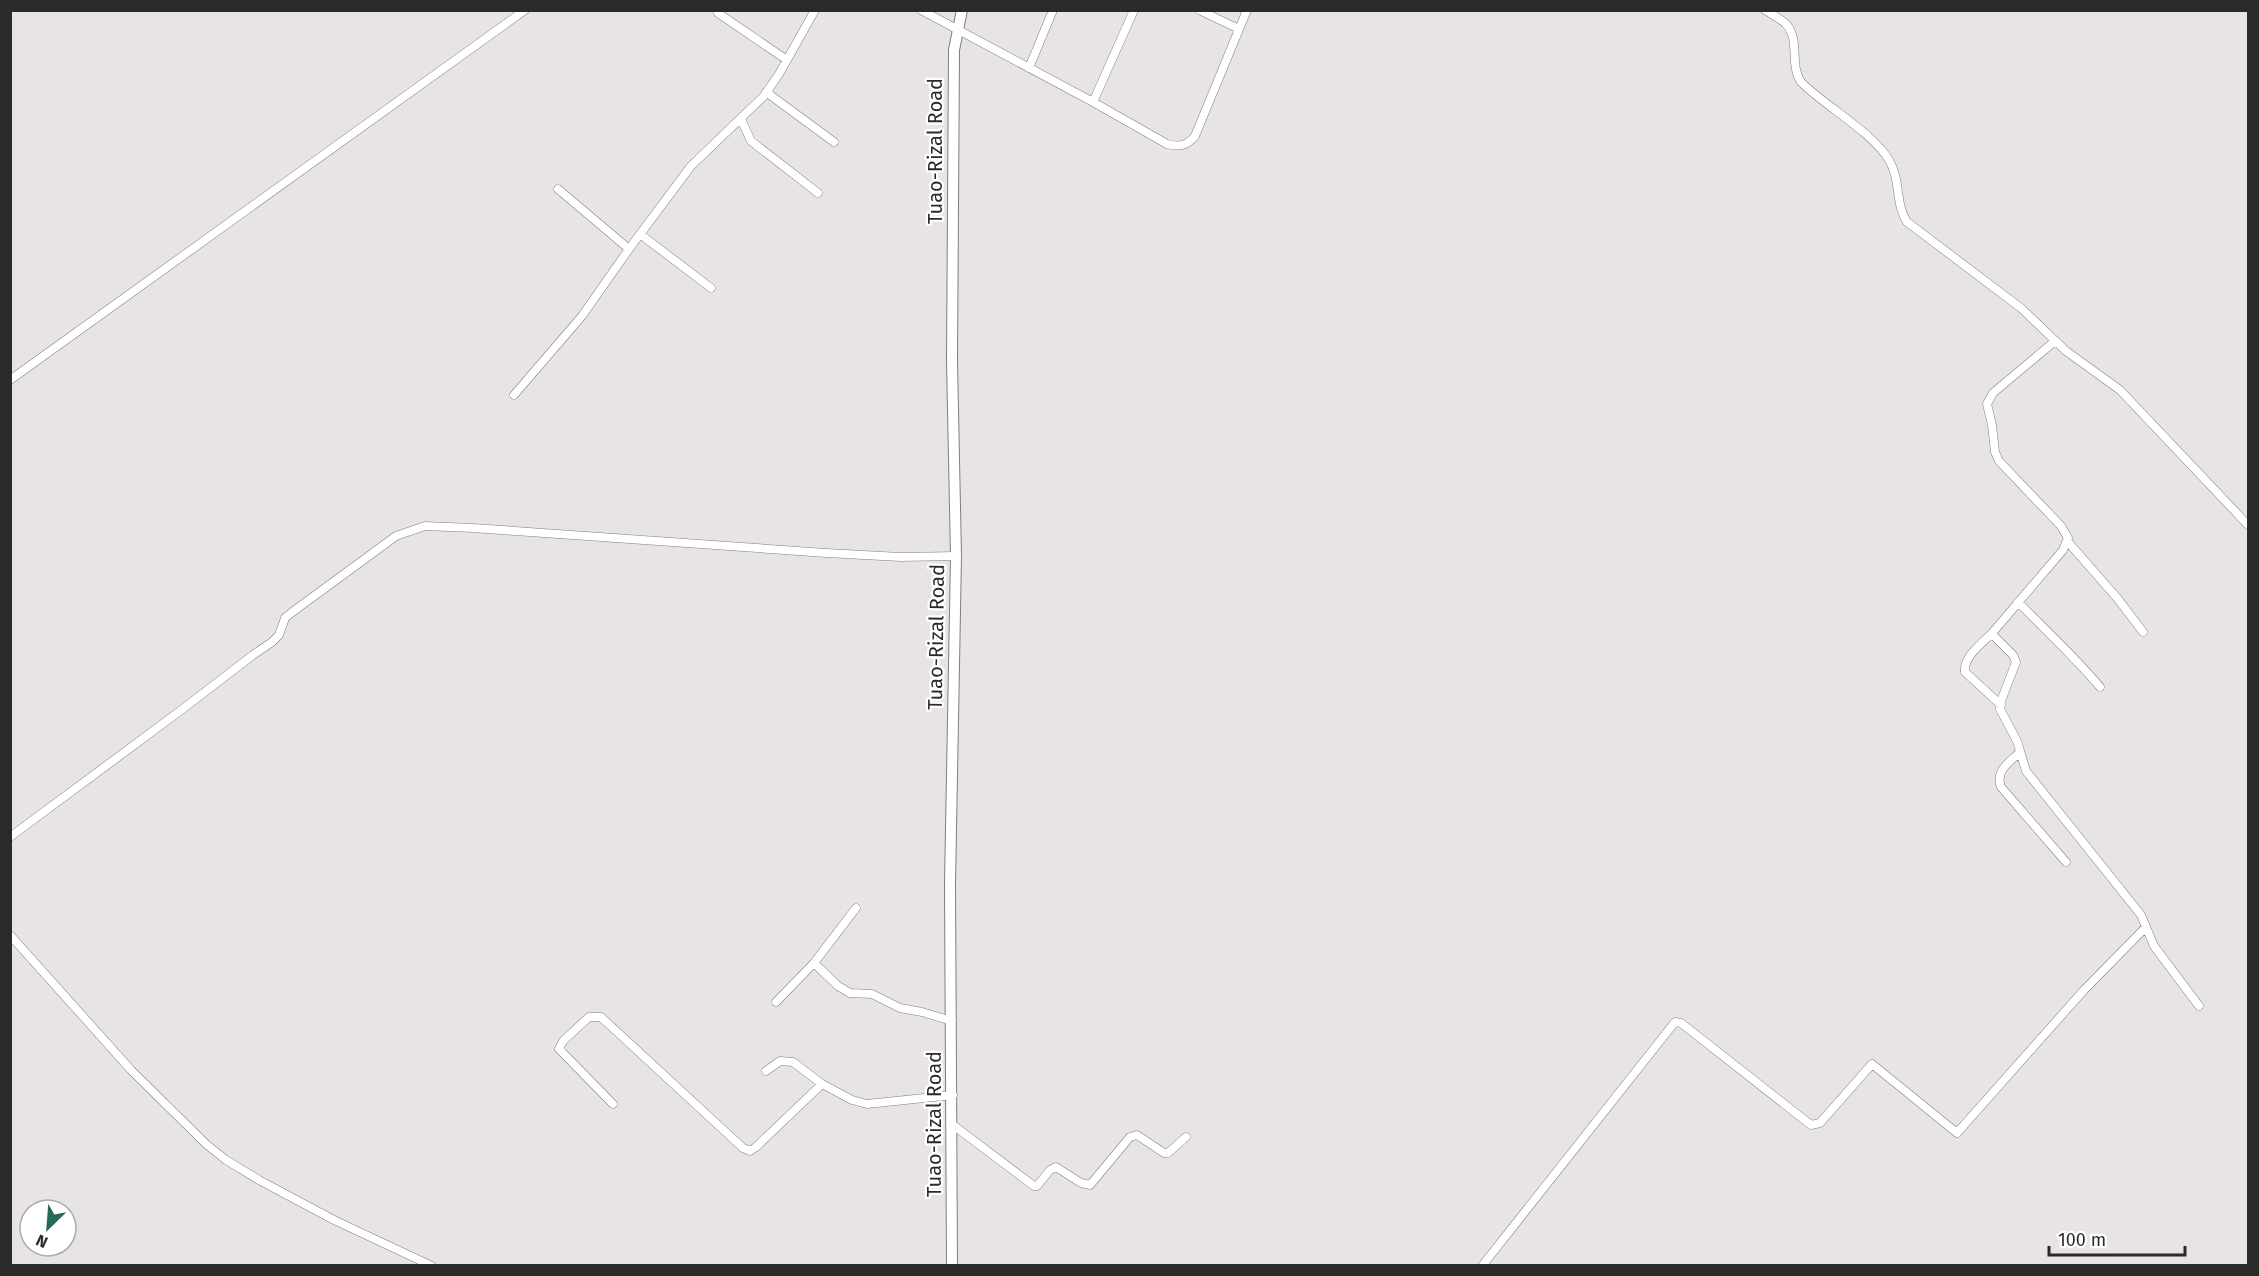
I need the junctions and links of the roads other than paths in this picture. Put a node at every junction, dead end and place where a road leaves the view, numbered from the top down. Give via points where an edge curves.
1 (525, 10) edge
2 (815, 10) edge
3 (921, 10) edge
4 (962, 10) edge
5 (1053, 10) edge
6 (1134, 10) edge
7 (1199, 10) edge
8 (1247, 10) edge
9 (1764, 10) edge
10 (718, 13) dead end
11 (1239, 29) junction
12 (957, 31) junction
13 (787, 60) junction
14 (1029, 68) junction
15 (766, 92) junction
16 (1093, 102) junction
17 (741, 118) junction
18 (834, 142) dead end
19 (558, 189) dead end
20 (818, 193) dead end
21 (640, 234) junction
22 (628, 249) junction
23 (711, 288) dead end
24 (2055, 340) junction
25 (10, 380) edge
26 (514, 395) dead end
27 (2248, 525) edge
28 (2068, 542) junction
29 (956, 556) junction
30 (2018, 602) junction
31 (1993, 632) junction
32 (2143, 632) dead end
33 (2100, 687) dead end
34 (2001, 705) junction
35 (2020, 752) junction
36 (10, 837) edge
37 (2066, 862) dead end
38 (855, 908) dead end
39 (2146, 927) junction
40 (10, 935) edge
41 (814, 963) junction
42 (776, 1002) dead end
43 (2199, 1006) dead end
44 (952, 1021) junction
45 (766, 1071) dead end
46 (822, 1084) junction
47 (953, 1095) junction
48 (612, 1104) dead end
49 (953, 1125) junction
50 (1186, 1137) dead end
51 (432, 1266) edge
52 (952, 1266) edge
53 (1482, 1266) edge

1 - 25 street
2 - 13 street
3 - 12 street
4 - 12 main road, Tuao-Rizal Road
5 - 14 street
6 - 16 street
7 - 11 street
8 - 11 street
9 - 24 street via 1790,29 1796,75 1801,82 1888,158 1907,222 2021,308
10 - 13 street
11 - 16 street via 1195,136 1184,145 1167,144
12 - 14 street
12 - 29 main road, Tuao-Rizal Road via 952,298
13 - 15 street
14 - 16 street
15 - 17 street
15 - 18 street
17 - 20 street via 751,141
17 - 21 street via 691,166
19 - 22 street
21 - 22 street
21 - 23 street
22 - 26 street via 582,316
24 - 27 street via 2120,390
24 - 28 street via 1993,393 1987,404 1999,461 2066,532
28 - 30 street
28 - 32 street
29 - 36 street via 826,553 424,526 385,544 291,613 272,642
29 - 44 main road, Tuao-Rizal Road via 950,884
30 - 31 street
30 - 33 street
31 - 34 street via 2016,662
31 - 34 street via 1968,658 1965,672
34 - 35 street
35 - 37 street via 2000,771 2001,787
35 - 39 street via 2026,771 2128,898
38 - 41 street
39 - 43 street via 2154,946
39 - 53 street via 2084,990 1957,1133 1872,1064 1820,1123 1811,1125 1676,1022
40 - 51 street via 131,1070 226,1160 334,1220
41 - 42 street
41 - 44 street via 850,993 872,994 900,1008
44 - 47 main road, Tuao-Rizal Road
45 - 46 street via 787,1061
46 - 47 street via 867,1104
46 - 48 street via 750,1151 601,1017 589,1017 559,1049
47 - 49 main road, Tuao-Rizal Road
49 - 50 street via 1034,1186 1056,1167 1090,1185 1130,1137 1137,1135 1155,1149 1168,1153
49 - 52 main road, Tuao-Rizal Road

